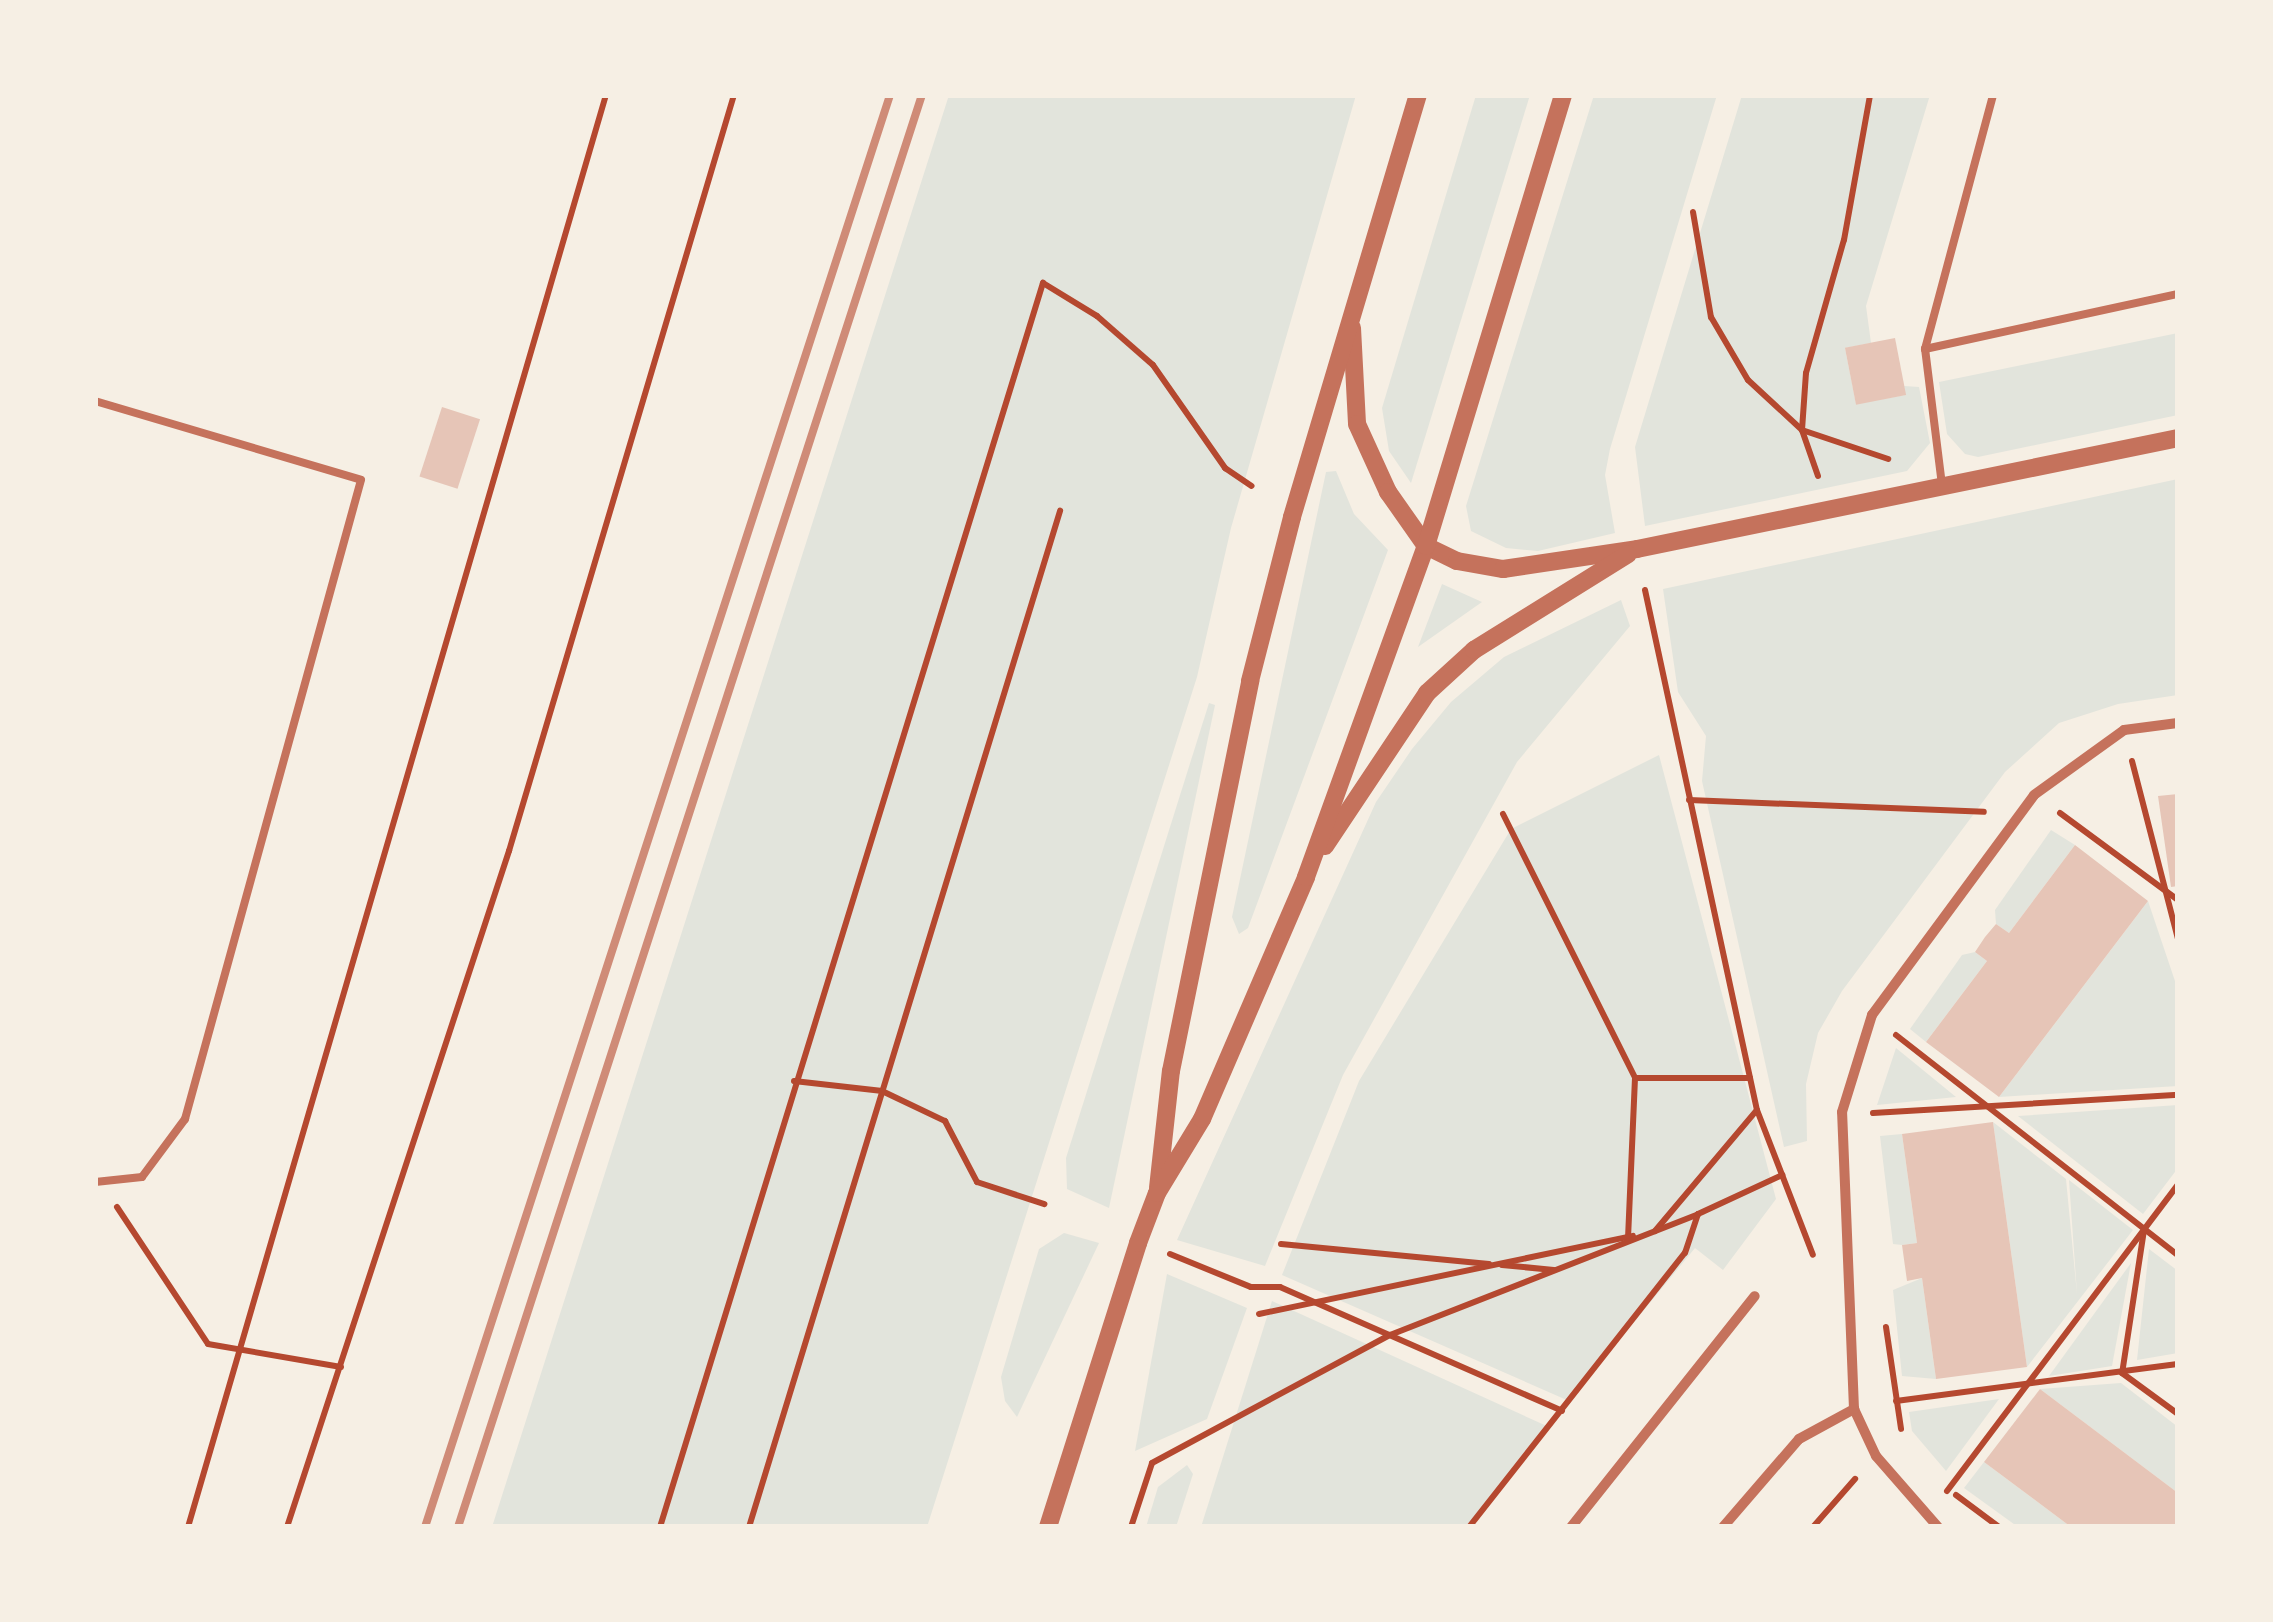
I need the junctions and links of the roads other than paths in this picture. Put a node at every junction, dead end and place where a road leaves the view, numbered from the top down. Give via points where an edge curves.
1 (1418, 95) edge
2 (1563, 95) edge
3 (1993, 95) edge
4 (2178, 294) edge
5 (1351, 313) junction
6 (1925, 350) junction
7 (95, 401) edge
8 (2178, 438) edge
9 (1942, 486) junction
10 (1426, 546) junction
11 (1637, 549) junction
12 (2178, 723) edge
13 (1306, 877) junction
14 (98, 1182) edge
15 (1157, 1194) junction
16 (1755, 1296) dead end
17 (1854, 1409) junction
18 (1048, 1527) edge
19 (1571, 1527) edge
20 (1724, 1527) edge
21 (1938, 1527) edge

1 - 5 street
2 - 10 street
3 - 6 lane
4 - 6 lane
5 - 10 street via 1357,424 1388,492
5 - 15 street via 1250,682 1171,1071
6 - 9 lane
7 - 14 lane via 361,480 185,1119 142,1177
8 - 9 street
9 - 11 street
10 - 11 street via 1457,561 1503,569
10 - 13 street
11 - 13 street via 1488,640 1427,693
12 - 17 street via 2124,730 2034,795 1872,1015 1842,1112
13 - 15 street via 1202,1120
15 - 18 street
16 - 19 street
17 - 20 street via 1798,1440
17 - 21 street via 1876,1456

